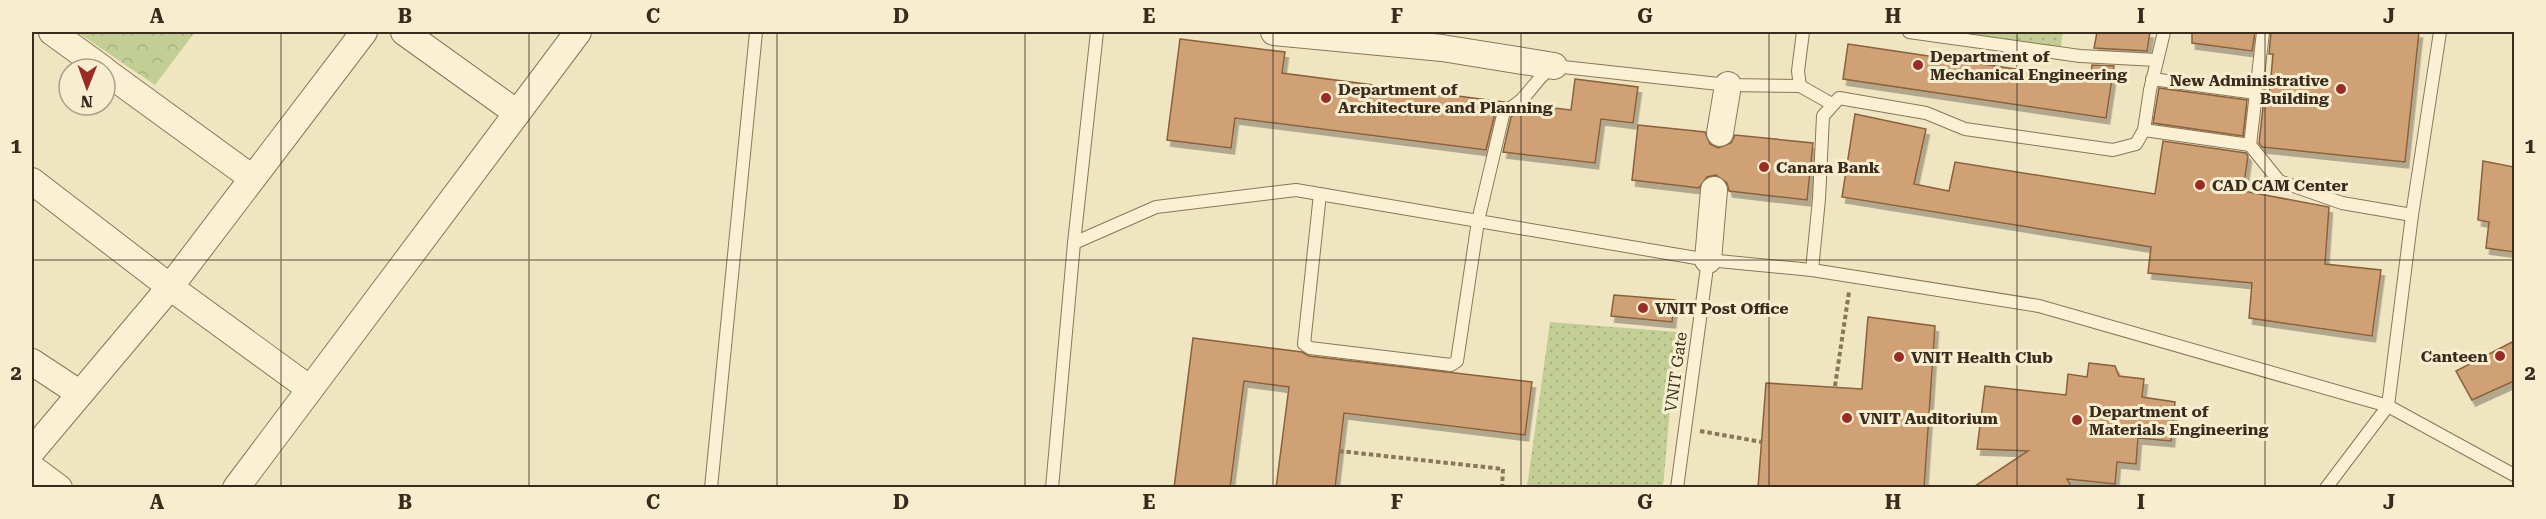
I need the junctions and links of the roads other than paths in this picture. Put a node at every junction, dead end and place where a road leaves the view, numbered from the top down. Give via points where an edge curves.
1 (52, 32) edge
2 (364, 32) edge
3 (404, 32) edge
4 (578, 32) edge
5 (756, 32) edge
6 (1097, 32) edge
7 (1274, 32) edge
8 (1803, 32) edge
9 (1909, 32) edge
10 (2164, 32) edge
11 (2263, 32) edge
12 (2440, 32) edge
13 (86, 57) edge
14 (2157, 60) junction
15 (1554, 66) junction
16 (117, 79) edge
17 (2152, 79) junction
18 (1728, 85) junction
19 (1800, 86) junction
20 (2256, 93) junction
21 (1832, 104) junction
22 (517, 112) junction
23 (2144, 130) junction
24 (1720, 133) dead end
25 (2250, 145) junction
26 (252, 178) junction
27 (32, 182) edge
28 (1714, 190) dead end
29 (1320, 195) junction
30 (2412, 215) junction
31 (1478, 221) junction
32 (1074, 243) junction
33 (1708, 261) junction
34 (1812, 270) junction
35 (170, 287) junction
36 (32, 362) edge
37 (309, 389) junction
38 (79, 393) junction
39 (2388, 406) junction
40 (32, 451) edge
41 (32, 468) edge
42 (2514, 475) edge
43 (59, 488) edge
44 (236, 488) edge
45 (711, 488) edge
46 (1052, 488) edge
47 (1677, 488) edge
48 (2326, 488) edge

1 - 13 street
2 - 26 street
3 - 22 street
4 - 22 street
5 - 45 lane
6 - 32 lane
7 - 15 street via 1442,48
8 - 19 lane
9 - 14 lane via 2080,56
10 - 14 lane
11 - 20 lane
12 - 30 lane
14 - 17 lane
15 - 18 lane
15 - 31 lane via 1544,72 1518,105 1504,111
16 - 26 street
17 - 20 lane
17 - 23 lane
18 - 19 lane
18 - 24 street
19 - 21 lane
20 - 25 lane
21 - 23 lane via 1839,98 1926,113 1965,129 2113,150 2136,144
21 - 34 lane via 1823,116
22 - 37 street
23 - 25 lane
25 - 30 lane via 2279,181 2342,203
26 - 35 street
27 - 35 street
28 - 33 street
29 - 31 lane
29 - 31 lane via 1304,344 1310,348 1451,365 1457,361
29 - 32 lane via 1296,190 1156,207
30 - 39 lane
31 - 33 lane
32 - 46 lane
33 - 34 lane
33 - 47 lane, VNIT Gate
34 - 39 lane via 2039,306
35 - 37 street
35 - 38 street
36 - 38 street
37 - 44 street
38 - 40 street
39 - 42 lane
39 - 48 lane
41 - 43 street

